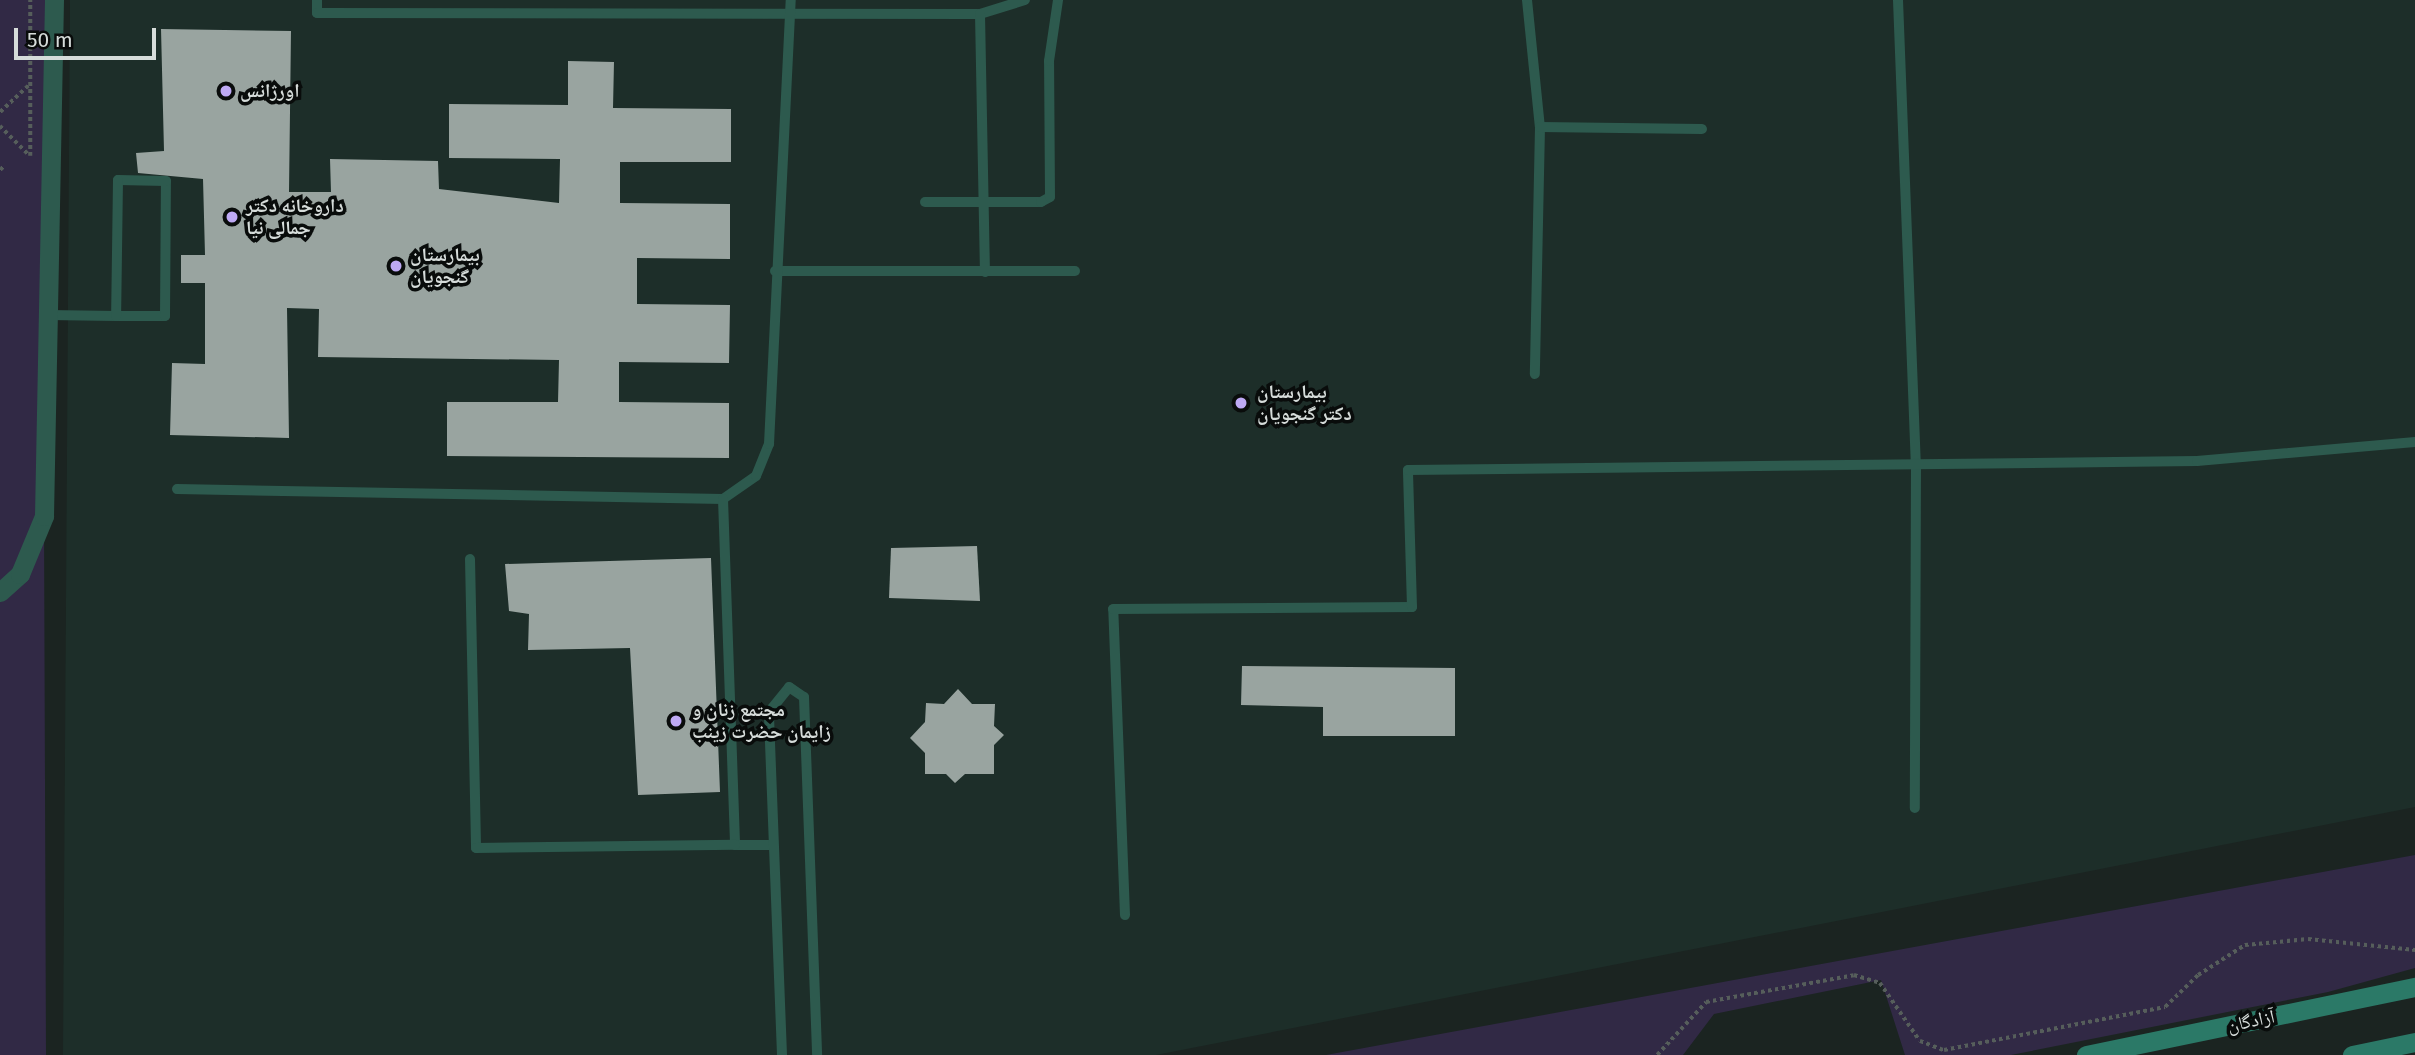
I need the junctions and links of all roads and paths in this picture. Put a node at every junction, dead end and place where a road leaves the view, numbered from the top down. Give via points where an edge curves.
1 (30, 0) edge
2 (54, 0) edge
3 (317, 0) edge
4 (779, 0) edge
5 (1025, 0) edge
6 (1058, 0) edge
7 (1527, 0) edge
8 (1898, 0) edge
9 (788, 5) edge
10 (980, 14) junction
11 (29, 85) junction
12 (0, 112) edge
13 (0, 126) edge
14 (1539, 127) junction
15 (1702, 129) dead end
16 (5, 165) dead end
17 (0, 170) edge
18 (925, 202) dead end
19 (984, 203) junction
20 (775, 271) junction
21 (1076, 271) dead end
22 (985, 272) junction
23 (48, 315) junction
24 (116, 316) junction
25 (1535, 374) dead end
26 (2415, 442) edge
27 (1916, 463) junction
28 (177, 489) dead end
29 (723, 499) junction
30 (470, 559) dead end
31 (0, 592) edge
32 (1915, 808) dead end
33 (735, 845) junction
34 (773, 845) junction
35 (1125, 915) dead end
36 (2415, 950) edge
37 (2415, 987) edge
38 (2415, 1042) edge
39 (782, 1055) edge
40 (817, 1055) edge
41 (1657, 1055) edge
42 (2086, 1055) edge
43 (2352, 1055) edge

1 - 11 path
2 - 23 street
3 - 9 lane via 317,13
4 - 9 lane
5 - 10 lane
6 - 19 lane via 1048,61 1050,197
7 - 14 lane
8 - 27 lane
9 - 10 lane
9 - 20 lane
10 - 19 lane
11 - 12 path
11 - 13 path via 30,156
14 - 15 lane
14 - 25 lane
16 - 17 path
18 - 19 lane
19 - 22 lane
20 - 22 lane
20 - 29 lane via 769,444 756,476
21 - 22 lane
23 - 24 lane
23 - 31 street via 44,516 20,574
24 - 24 lane via 165,316 166,181 118,180
26 - 27 lane via 2197,461
27 - 32 lane
27 - 35 lane via 1408,470 1412,607 1113,609
28 - 29 lane
29 - 33 lane
30 - 33 lane via 476,848
33 - 34 lane
34 - 39 lane
34 - 40 lane via 769,712 789,687 804,697
36 - 41 path via 2308,939 2245,945 2198,975 2165,1007 1944,1050 1920,1041 1880,983 1854,975 1706,1002
37 - 42 main road, آزادگان
38 - 43 main road

